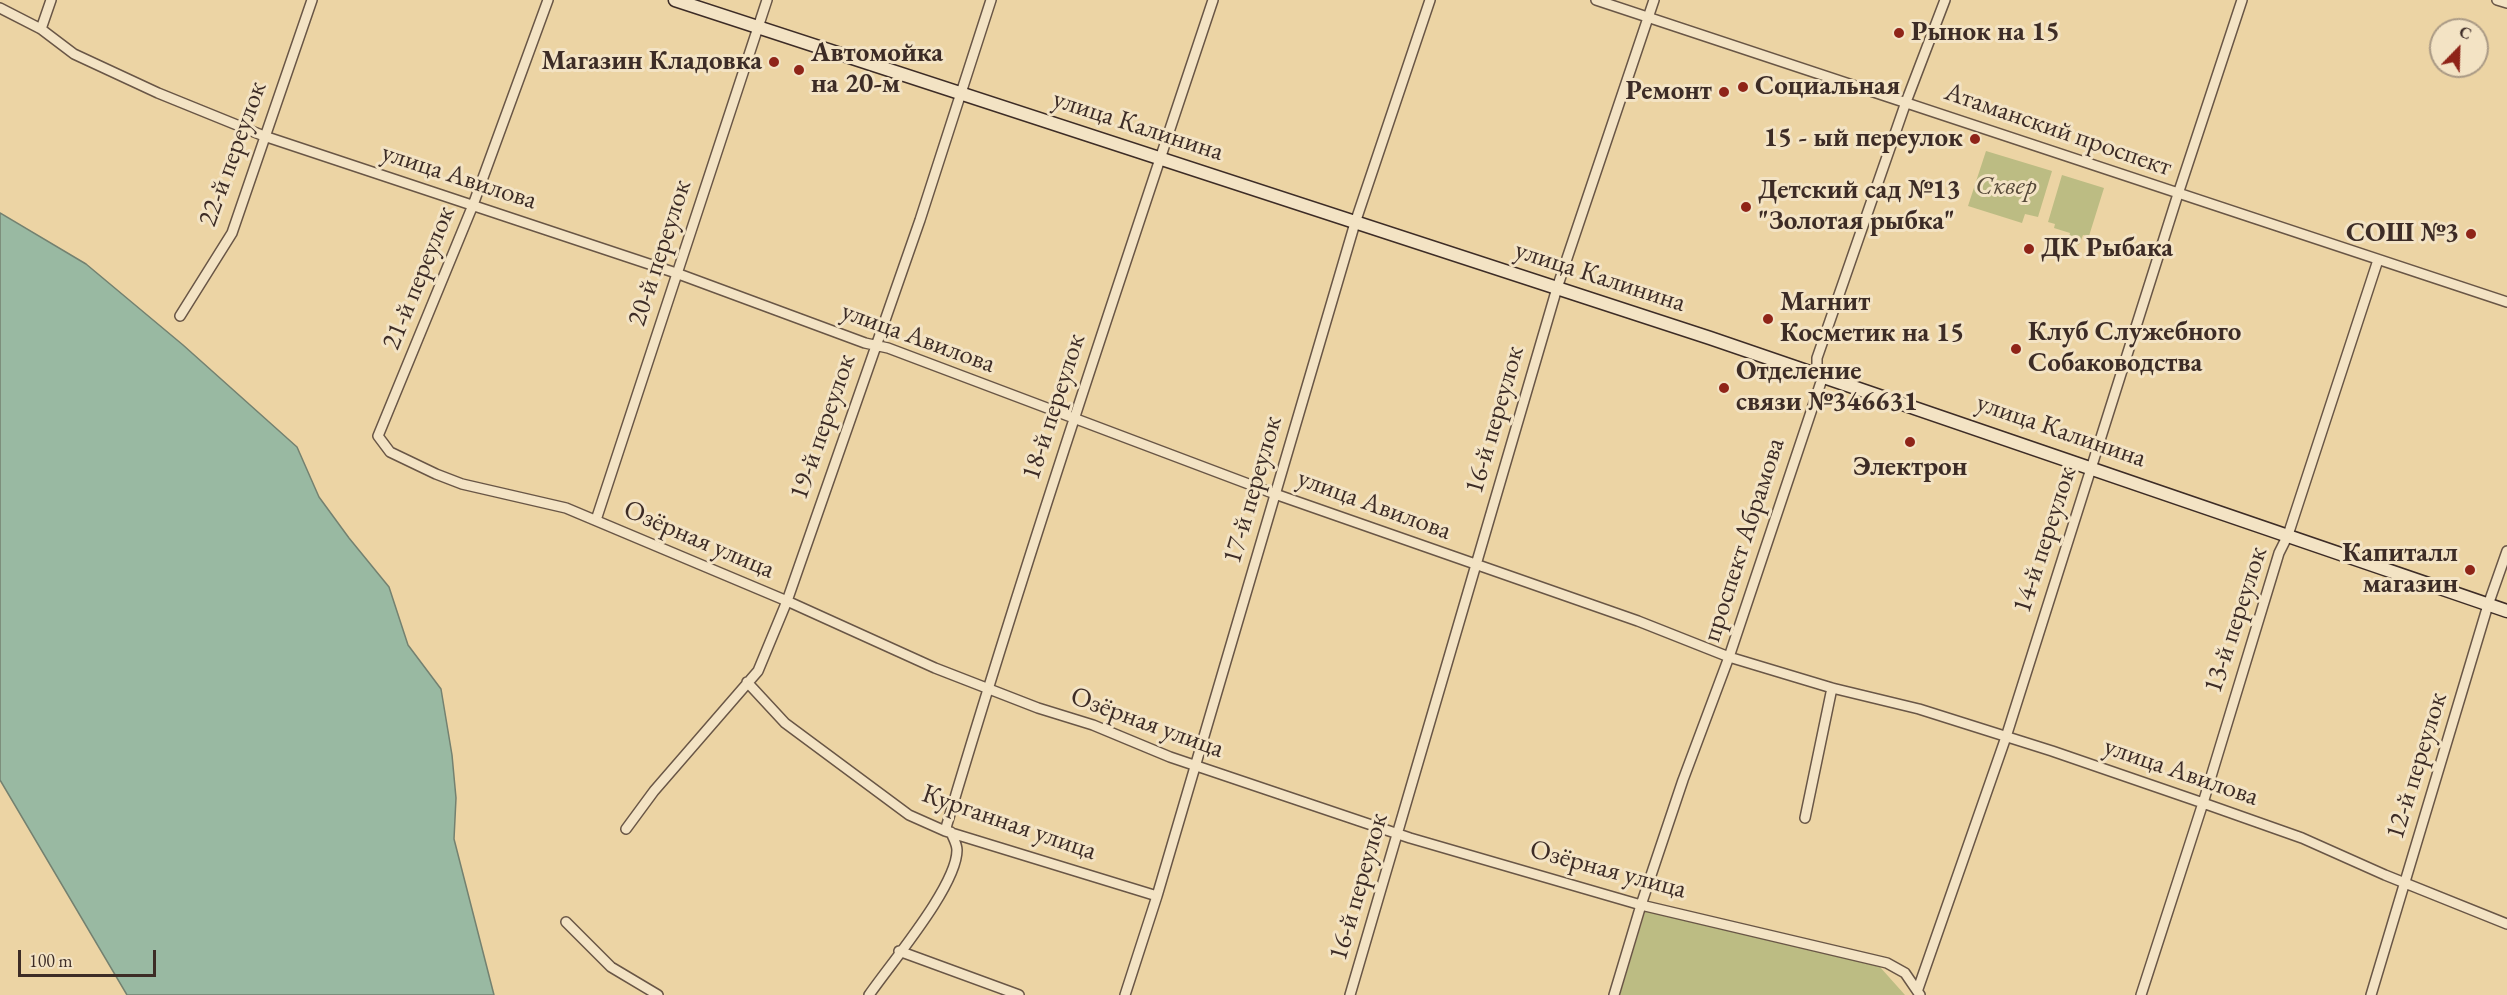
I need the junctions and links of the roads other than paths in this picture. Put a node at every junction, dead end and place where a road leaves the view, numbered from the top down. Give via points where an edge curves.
1 (51, 0) edge
2 (312, 0) edge
3 (548, 0) edge
4 (675, 0) edge
5 (767, 0) edge
6 (991, 0) edge
7 (1213, 0) edge
8 (1430, 0) edge
9 (1596, 0) edge
10 (1654, 0) edge
11 (1946, 0) edge
12 (2242, 0) edge
13 (2497, 0) edge
14 (2507, 3) edge
15 (0, 8) edge
16 (1648, 18) junction
17 (758, 27) junction
18 (41, 29) junction
19 (961, 93) junction
20 (1906, 102) junction
21 (264, 136) junction
22 (1160, 159) junction
23 (2178, 194) junction
24 (473, 205) junction
25 (1355, 223) junction
26 (2378, 260) junction
27 (676, 273) junction
28 (1557, 288) junction
29 (2507, 302) edge
30 (180, 316) dead end
31 (876, 345) junction
32 (1823, 376) junction
33 (1073, 419) junction
34 (378, 436) joint
35 (2091, 467) junction
36 (1275, 494) junction
37 (596, 520) junction
38 (2288, 535) junction
39 (2507, 550) edge
40 (1476, 565) junction
41 (787, 602) junction
42 (2488, 604) junction
43 (2507, 611) edge
44 (1729, 657) junction
45 (747, 682) junction
46 (987, 688) junction
47 (1832, 688) junction
48 (2006, 737) junction
49 (1195, 765) junction
50 (2203, 803) junction
51 (1805, 818) dead end
52 (626, 829) dead end
53 (948, 832) junction
54 (1398, 834) junction
55 (2405, 884) junction
56 (1157, 896) junction
57 (1641, 905) junction
58 (566, 922) dead end
59 (2507, 924) edge
60 (899, 951) junction
61 (1919, 992) edge
62 (658, 995) edge
63 (869, 995) edge
64 (1019, 995) edge
65 (1125, 995) edge
66 (1350, 995) edge
67 (1614, 995) edge
68 (2141, 995) edge
69 (2371, 995) edge

1 - 18 street
2 - 21 street, 22-й переулок
3 - 24 street, 21-й переулок
4 - 17 main road, улица Калинина
5 - 17 street, 20-й переулок
6 - 19 street, 19-й переулок
7 - 22 street, 18-й переулок
8 - 25 street, 17-й переулок
9 - 16 street, Атаманский проспект
10 - 16 street, 16-й переулок
11 - 20 street, проспект Абрамова
12 - 23 street, 14-й переулок
13 - 14 street
15 - 18 street, улица Авилова
16 - 20 street, Атаманский проспект
16 - 28 street, 16-й переулок
17 - 19 main road, улица Калинина
17 - 27 street, 20-й переулок
18 - 21 street, улица Авилова via 74,54
19 - 22 main road, улица Калинина
19 - 31 street, 19-й переулок
20 - 23 street, Атаманский проспект
20 - 32 street, проспект Абрамова via 1817,358
21 - 24 street, улица Авилова
21 - 30 street, 22-й переулок via 232,233
22 - 25 main road, улица Калинина
22 - 33 street, 18-й переулок
23 - 26 street, Атаманский проспект
23 - 35 street, 14-й переулок
24 - 27 street, улица Авилова
24 - 34 street, 21-й переулок
25 - 28 main road, улица Калинина
25 - 36 street, 17-й переулок
26 - 29 street, Атаманский проспект
26 - 38 street, 13-й переулок
27 - 31 street, улица Авилова
27 - 37 street, 20-й переулок
28 - 32 main road, улица Калинина
28 - 40 street, 16-й переулок
31 - 33 street, улица Авилова
31 - 41 street, 19-й переулок
32 - 35 main road, улица Калинина
32 - 44 street, проспект Абрамова
33 - 36 street, улица Авилова
33 - 46 street, 18-й переулок
34 - 37 street, Озёрная улица via 390,452 436,474 462,484 535,499
35 - 38 main road, улица Калинина
35 - 48 street, 14-й переулок
36 - 40 street, улица Авилова
36 - 49 street, 17-й переулок
37 - 41 street, Озёрная улица
38 - 42 main road, улица Калинина
38 - 50 street, 13-й переулок via 2279,553
39 - 42 street, 12-й переулок
40 - 44 street, улица Авилова
40 - 54 street, 16-й переулок
41 - 45 street, 19-й переулок via 758,670
41 - 46 street, Озёрная улица
42 - 43 main road, улица Калинина
42 - 55 street, 12-й переулок
44 - 47 street, улица Авилова
44 - 57 street, проспект Абрамова
45 - 52 street, 19-й переулок
45 - 53 street, Курганная улица via 785,723 831,758 909,815
46 - 49 street, Озёрная улица
46 - 53 street, 18-й переулок
47 - 48 street, улица Авилова via 1919,709
47 - 51 street
48 - 50 street, улица Авилова
48 - 61 street, 14-й переулок
49 - 54 street, Озёрная улица
49 - 56 street, 17-й переулок
50 - 55 street, улица Авилова via 2302,838
50 - 68 street, 13-й переулок
53 - 56 street, Курганная улица
53 - 60 street, 18-й переулок via 958,848 952,871 942,892
54 - 57 street, Озёрная улица
54 - 66 street, 16-й переулок
55 - 59 street, улица Авилова
55 - 69 street, 12-й переулок
56 - 65 street, 17-й переулок
57 - 61 street, Озёрная улица via 1887,963 1905,973
57 - 67 street, проспект Абрамова
58 - 62 street via 611,967
60 - 63 street, 18-й переулок
60 - 64 street

